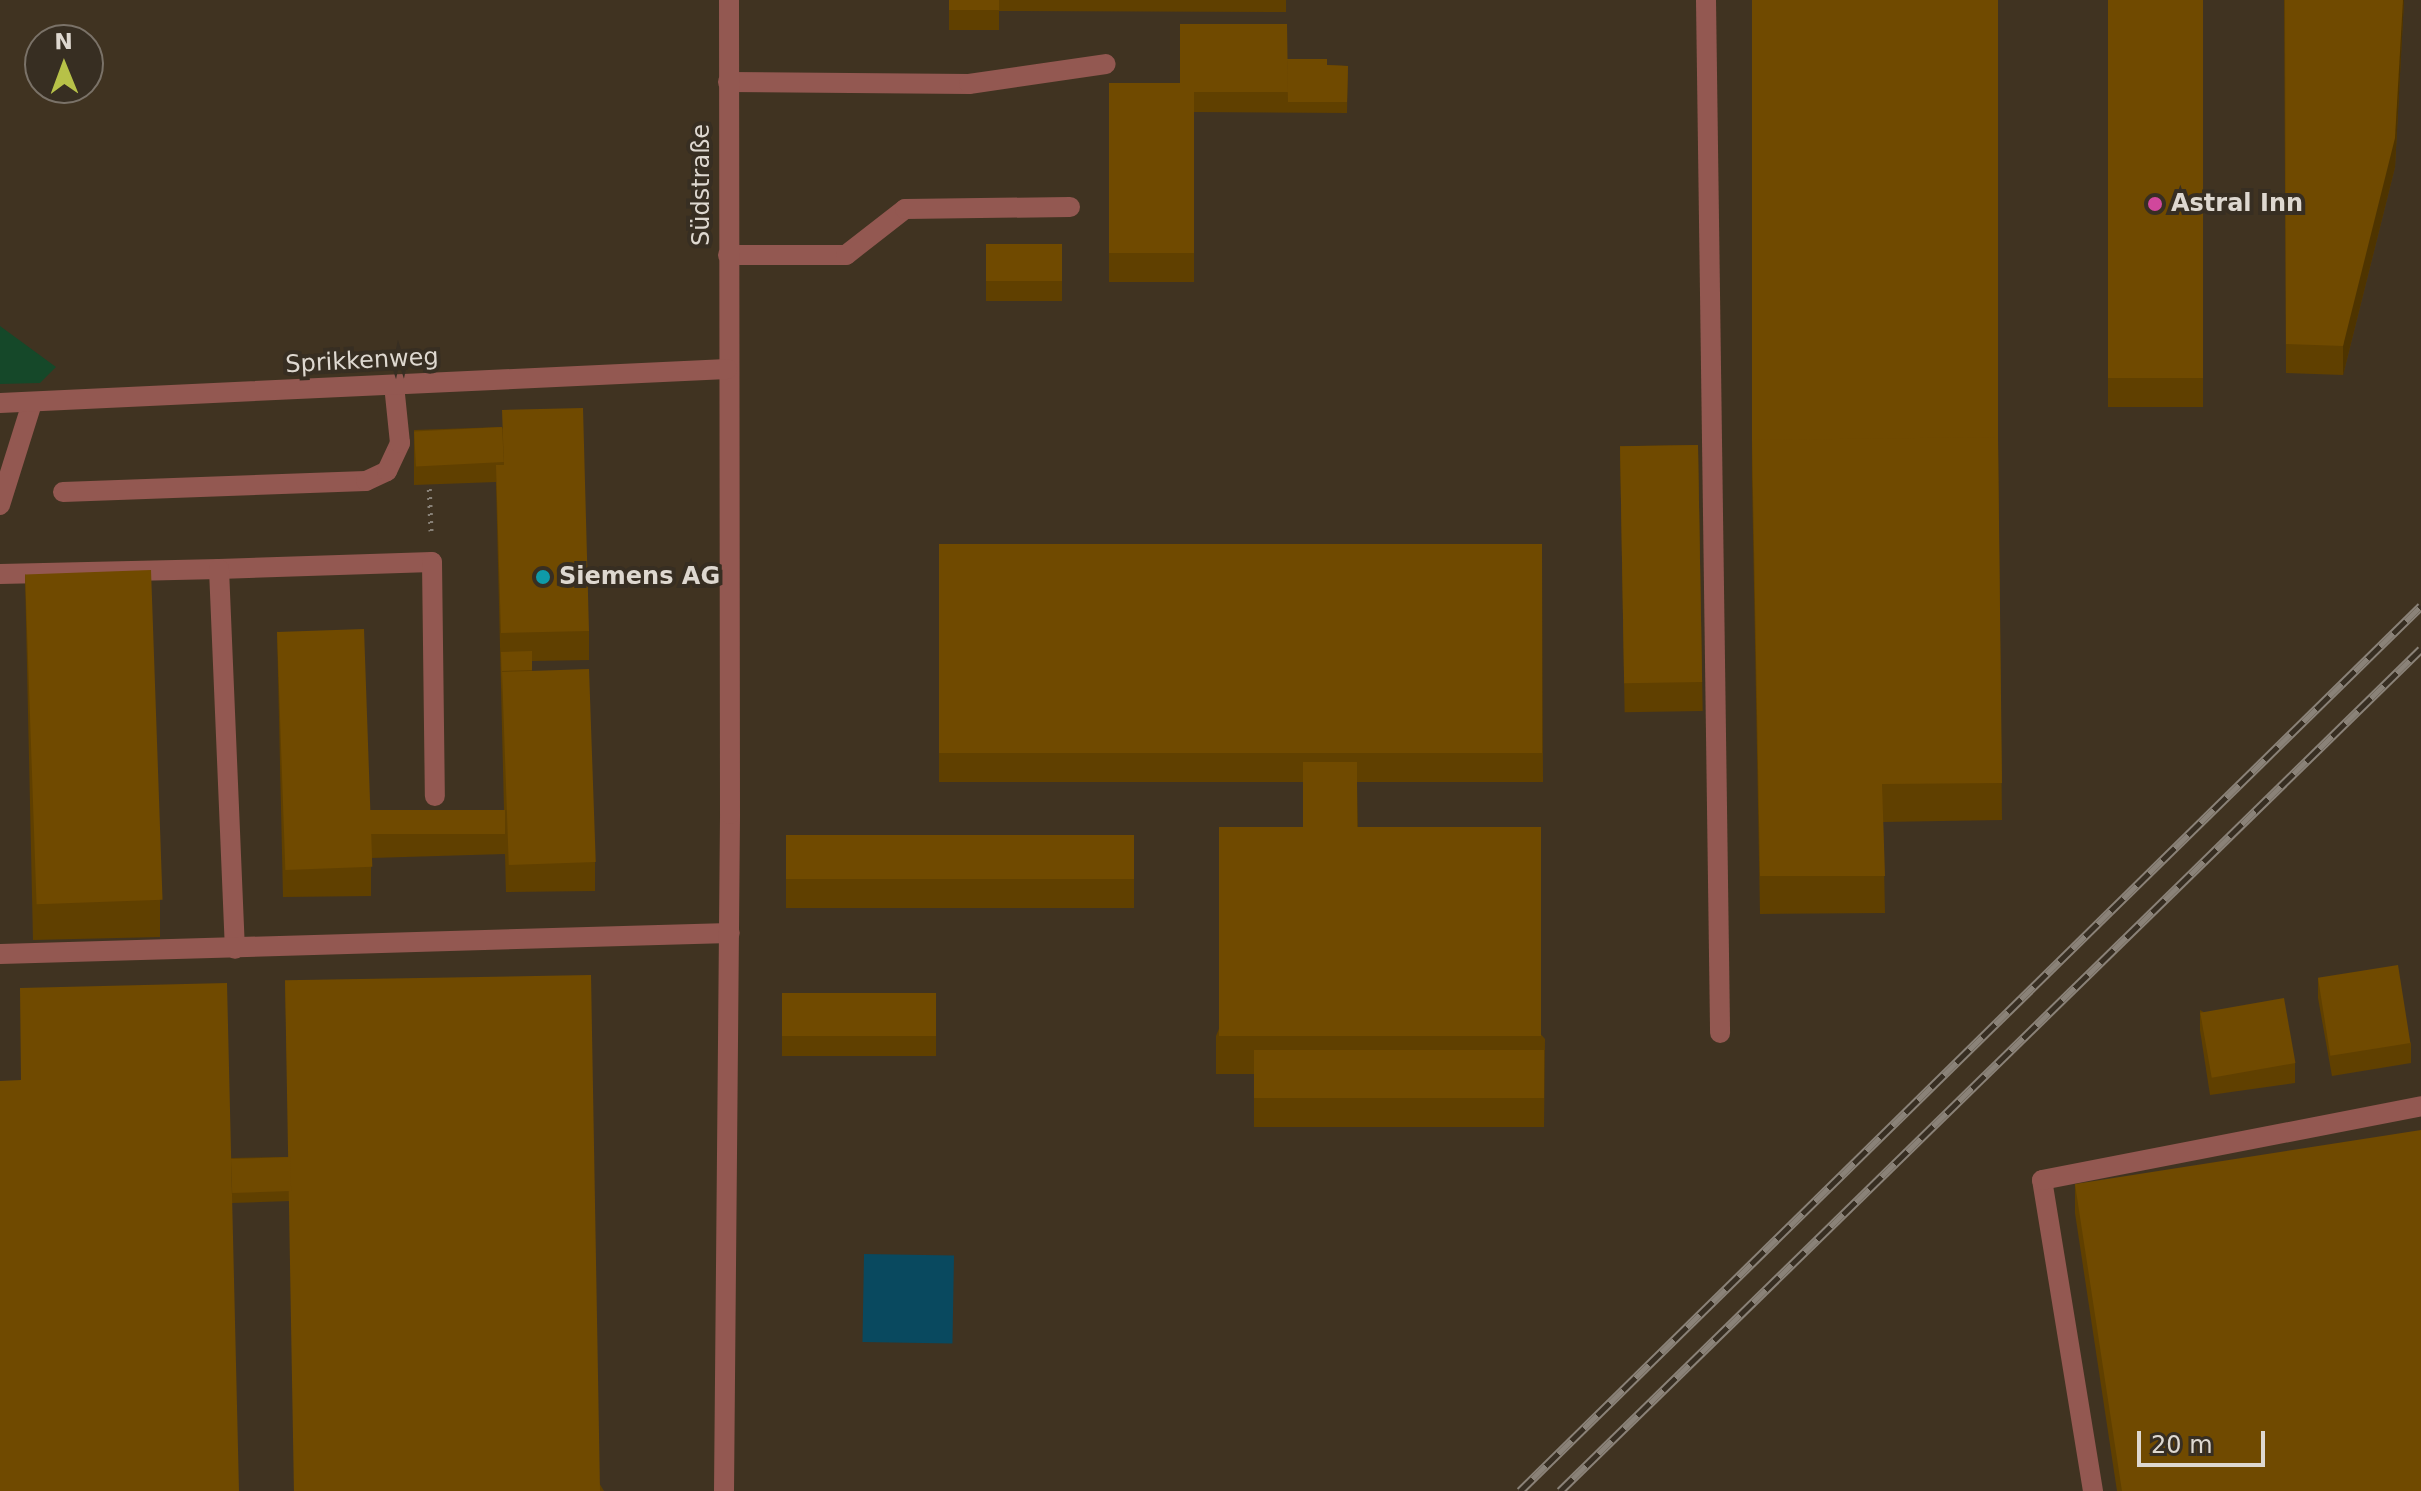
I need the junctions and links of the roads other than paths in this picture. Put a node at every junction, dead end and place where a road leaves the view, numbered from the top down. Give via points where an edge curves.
1 (729, 0) edge
2 (1706, 0) edge
3 (1106, 64) dead end
4 (728, 82) junction
5 (1070, 207) dead end
6 (728, 255) junction
7 (727, 369) junction
8 (394, 385) junction
9 (0, 403) edge
10 (32, 403) junction
11 (63, 492) dead end
12 (0, 505) edge
13 (219, 569) junction
14 (0, 574) edge
15 (435, 796) dead end
16 (730, 933) junction
17 (235, 949) junction
18 (0, 954) edge
19 (1720, 1033) dead end
20 (2421, 1106) edge
21 (724, 1491) edge
22 (2093, 1491) edge

1 - 4 street, Südstraße
2 - 19 street
3 - 4 street via 969,84
4 - 6 street, Südstraße
5 - 6 street via 905,209 846,255
6 - 7 street, Südstraße
7 - 8 street, Sprikkenweg
7 - 16 street, Südstraße
8 - 10 street, Sprikkenweg
8 - 11 street via 400,443 387,471 366,481
9 - 10 street, Sprikkenweg
10 - 12 street
13 - 14 street
13 - 15 street via 432,562
13 - 17 street
16 - 17 street
16 - 21 street, Südstraße
17 - 18 street
20 - 22 street via 2042,1180

